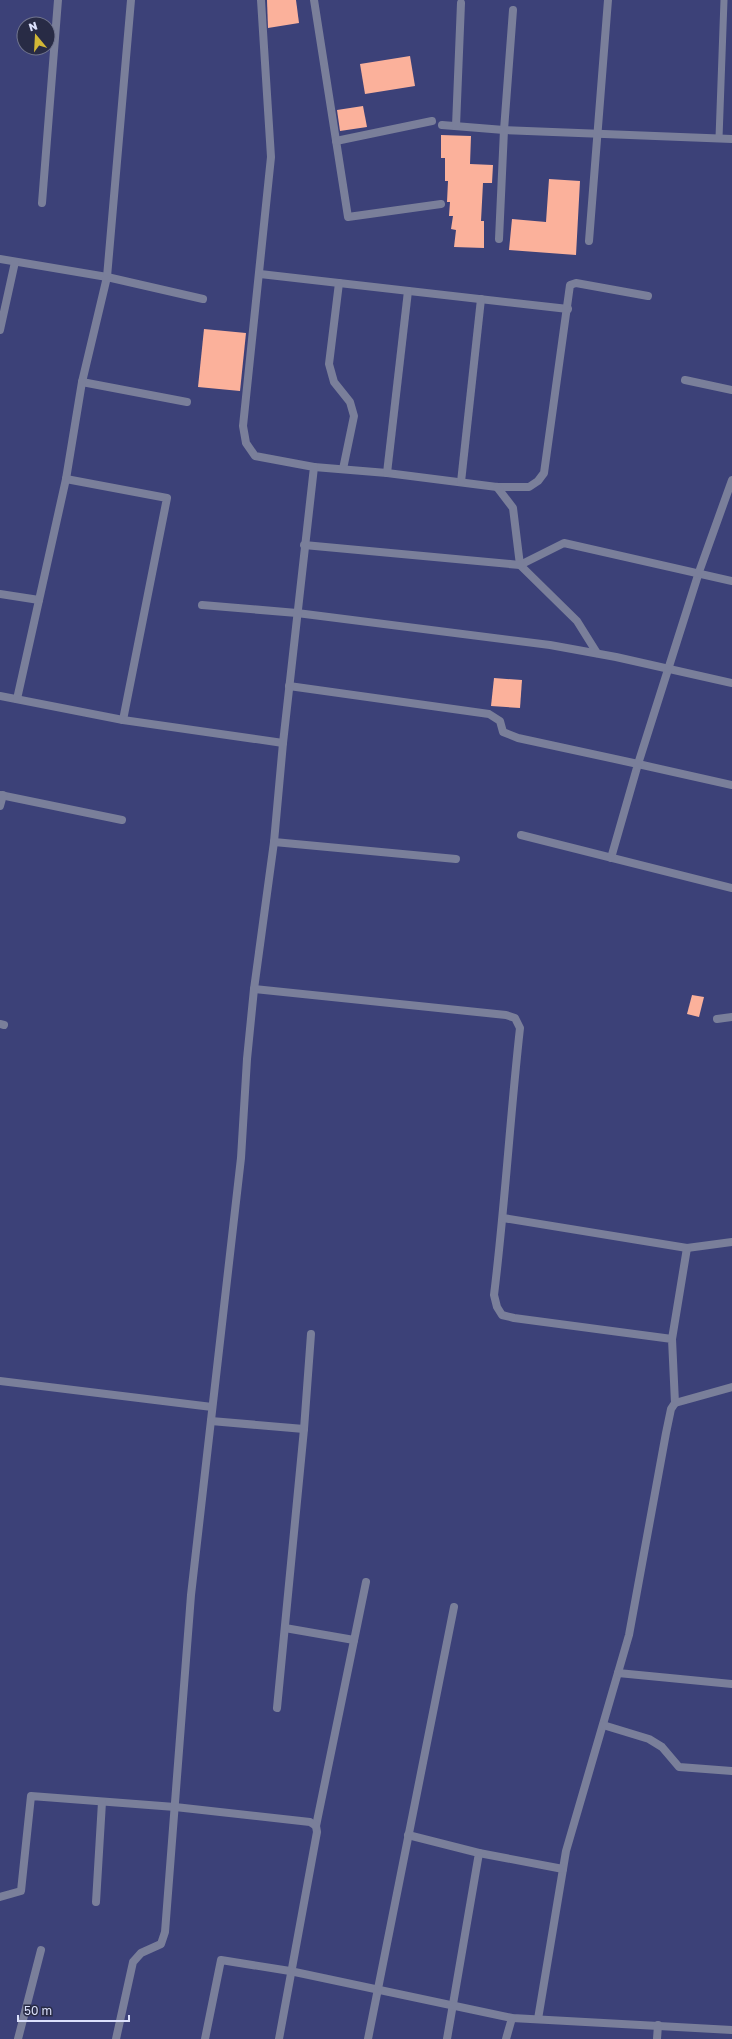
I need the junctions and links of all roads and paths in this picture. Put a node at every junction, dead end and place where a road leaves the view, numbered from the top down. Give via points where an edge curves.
1 (58, 0) edge
2 (131, 0) edge
3 (260, 0) edge
4 (314, 0) edge
5 (608, 0) edge
6 (724, 0) edge
7 (461, 3) dead end
8 (513, 10) dead end
9 (432, 121) dead end
10 (442, 125) dead end
11 (456, 126) junction
12 (504, 130) junction
13 (597, 134) junction
14 (719, 138) junction
15 (732, 139) edge
16 (336, 141) junction
17 (42, 204) dead end
18 (440, 204) dead end
19 (499, 239) dead end
20 (589, 241) dead end
21 (0, 259) edge
22 (15, 262) junction
23 (260, 274) junction
24 (107, 277) junction
25 (339, 283) junction
26 (408, 291) junction
27 (648, 296) dead end
28 (202, 299) dead end
29 (481, 299) junction
30 (568, 309) junction
31 (0, 330) edge
32 (685, 380) dead end
33 (82, 382) junction
34 (732, 390) edge
35 (187, 402) dead end
36 (314, 467) junction
37 (342, 469) junction
38 (387, 472) junction
39 (66, 478) junction
40 (732, 480) edge
41 (461, 482) junction
42 (497, 487) junction
43 (304, 545) junction
44 (520, 565) junction
45 (699, 572) junction
46 (732, 581) edge
47 (0, 594) edge
48 (39, 600) junction
49 (202, 605) dead end
50 (297, 614) junction
51 (597, 653) junction
52 (670, 669) junction
53 (732, 683) edge
54 (289, 686) junction
55 (0, 696) edge
56 (17, 699) junction
57 (123, 720) junction
58 (283, 743) junction
59 (638, 764) junction
60 (732, 785) edge
61 (1, 795) edge
62 (0, 806) edge
63 (122, 820) dead end
64 (521, 835) dead end
65 (274, 842) junction
66 (611, 858) junction
67 (456, 859) dead end
68 (732, 888) edge
69 (254, 990) junction
70 (732, 1017) edge
71 (717, 1019) dead end
72 (503, 1218) junction
73 (732, 1242) edge
74 (687, 1248) junction
75 (311, 1334) dead end
76 (672, 1339) junction
77 (0, 1381) edge
78 (732, 1387) edge
79 (675, 1404) junction
80 (212, 1407) junction
81 (210, 1421) junction
82 (304, 1429) junction
83 (366, 1582) dead end
84 (454, 1607) dead end
85 (285, 1628) junction
86 (354, 1640) junction
87 (618, 1673) junction
88 (732, 1684) edge
89 (277, 1708) dead end
90 (603, 1725) junction
91 (732, 1771) edge
92 (102, 1802) junction
93 (175, 1807) junction
94 (316, 1826) junction
95 (408, 1836) junction
96 (479, 1853) junction
97 (563, 1869) junction
98 (0, 1897) edge
99 (96, 1902) dead end
100 (41, 1950) dead end
101 (290, 1971) junction
102 (376, 1990) junction
103 (454, 2007) junction
104 (512, 2018) junction
105 (538, 2019) junction
106 (658, 2025) junction
107 (732, 2030) edge
108 (18, 2039) edge
109 (116, 2039) edge
110 (205, 2039) edge
111 (279, 2039) edge
112 (368, 2039) edge
113 (447, 2039) edge
114 (506, 2039) edge
115 (657, 2039) edge

1 - 17 street
2 - 24 street
3 - 23 street via 271,157
4 - 16 street
5 - 13 street
6 - 14 lane
7 - 11 street
8 - 12 street
9 - 16 street
10 - 11 street
11 - 12 street
12 - 13 street
12 - 19 street
13 - 14 street
13 - 20 street
14 - 15 street
16 - 18 street via 348,217
21 - 22 street
22 - 24 street
22 - 31 street
23 - 25 street
23 - 36 street via 243,426 246,443 255,456
24 - 28 street
24 - 33 street
25 - 26 street
25 - 37 street via 329,364 334,382 350,402 354,416
26 - 29 street
26 - 38 street
27 - 30 street via 574,283 570,285
29 - 30 street
29 - 41 street
30 - 42 street via 544,473 529,487
32 - 34 street
33 - 35 street
33 - 39 street
36 - 37 street
36 - 43 street
37 - 38 street
38 - 41 street
39 - 48 street
39 - 57 street via 167,498
40 - 45 street
41 - 42 street
42 - 44 street via 513,508
43 - 44 street
43 - 50 street
44 - 45 street via 564,543
44 - 51 street via 577,621
45 - 46 street
45 - 52 street
47 - 48 street
48 - 56 street
49 - 50 street
50 - 51 street via 550,644
50 - 54 street
51 - 52 street
52 - 53 street
52 - 59 street
54 - 58 street
54 - 59 street via 489,714 500,721 503,732 518,738
55 - 56 street
56 - 57 street
57 - 58 street
58 - 65 street
59 - 60 street
59 - 66 street
61 - 62 street
61 - 63 street
64 - 66 street
65 - 67 street
65 - 69 street
66 - 68 street
69 - 72 street via 506,1015 515,1018 520,1028
69 - 80 street via 241,1158
70 - 71 street
72 - 74 street
72 - 76 street via 494,1295 502,1315
73 - 74 street
74 - 76 street
75 - 82 street
76 - 79 street
77 - 80 street
78 - 79 street
79 - 87 street via 671,1409 666,1433 629,1635
80 - 81 street
81 - 82 street
81 - 93 street via 191,1595
82 - 85 street
83 - 86 street
84 - 95 street
85 - 86 street
85 - 89 street
86 - 94 street
87 - 88 street
87 - 90 street
90 - 91 street via 649,1739 662,1747 679,1767
90 - 97 street
92 - 93 street
92 - 98 street via 31,1796 21,1891
92 - 99 street
93 - 94 street via 310,1822
93 - 109 street via 165,1932 161,1944 141,1953 133,1962
94 - 101 street via 318,1832
95 - 96 street
95 - 102 street
96 - 97 street
96 - 103 street
97 - 105 street
100 - 108 street
101 - 102 street
101 - 110 street via 221,1960
101 - 111 street
102 - 103 street
102 - 112 street
103 - 104 street
103 - 113 street
104 - 105 street
104 - 114 street
105 - 106 street
106 - 107 street
106 - 115 street

